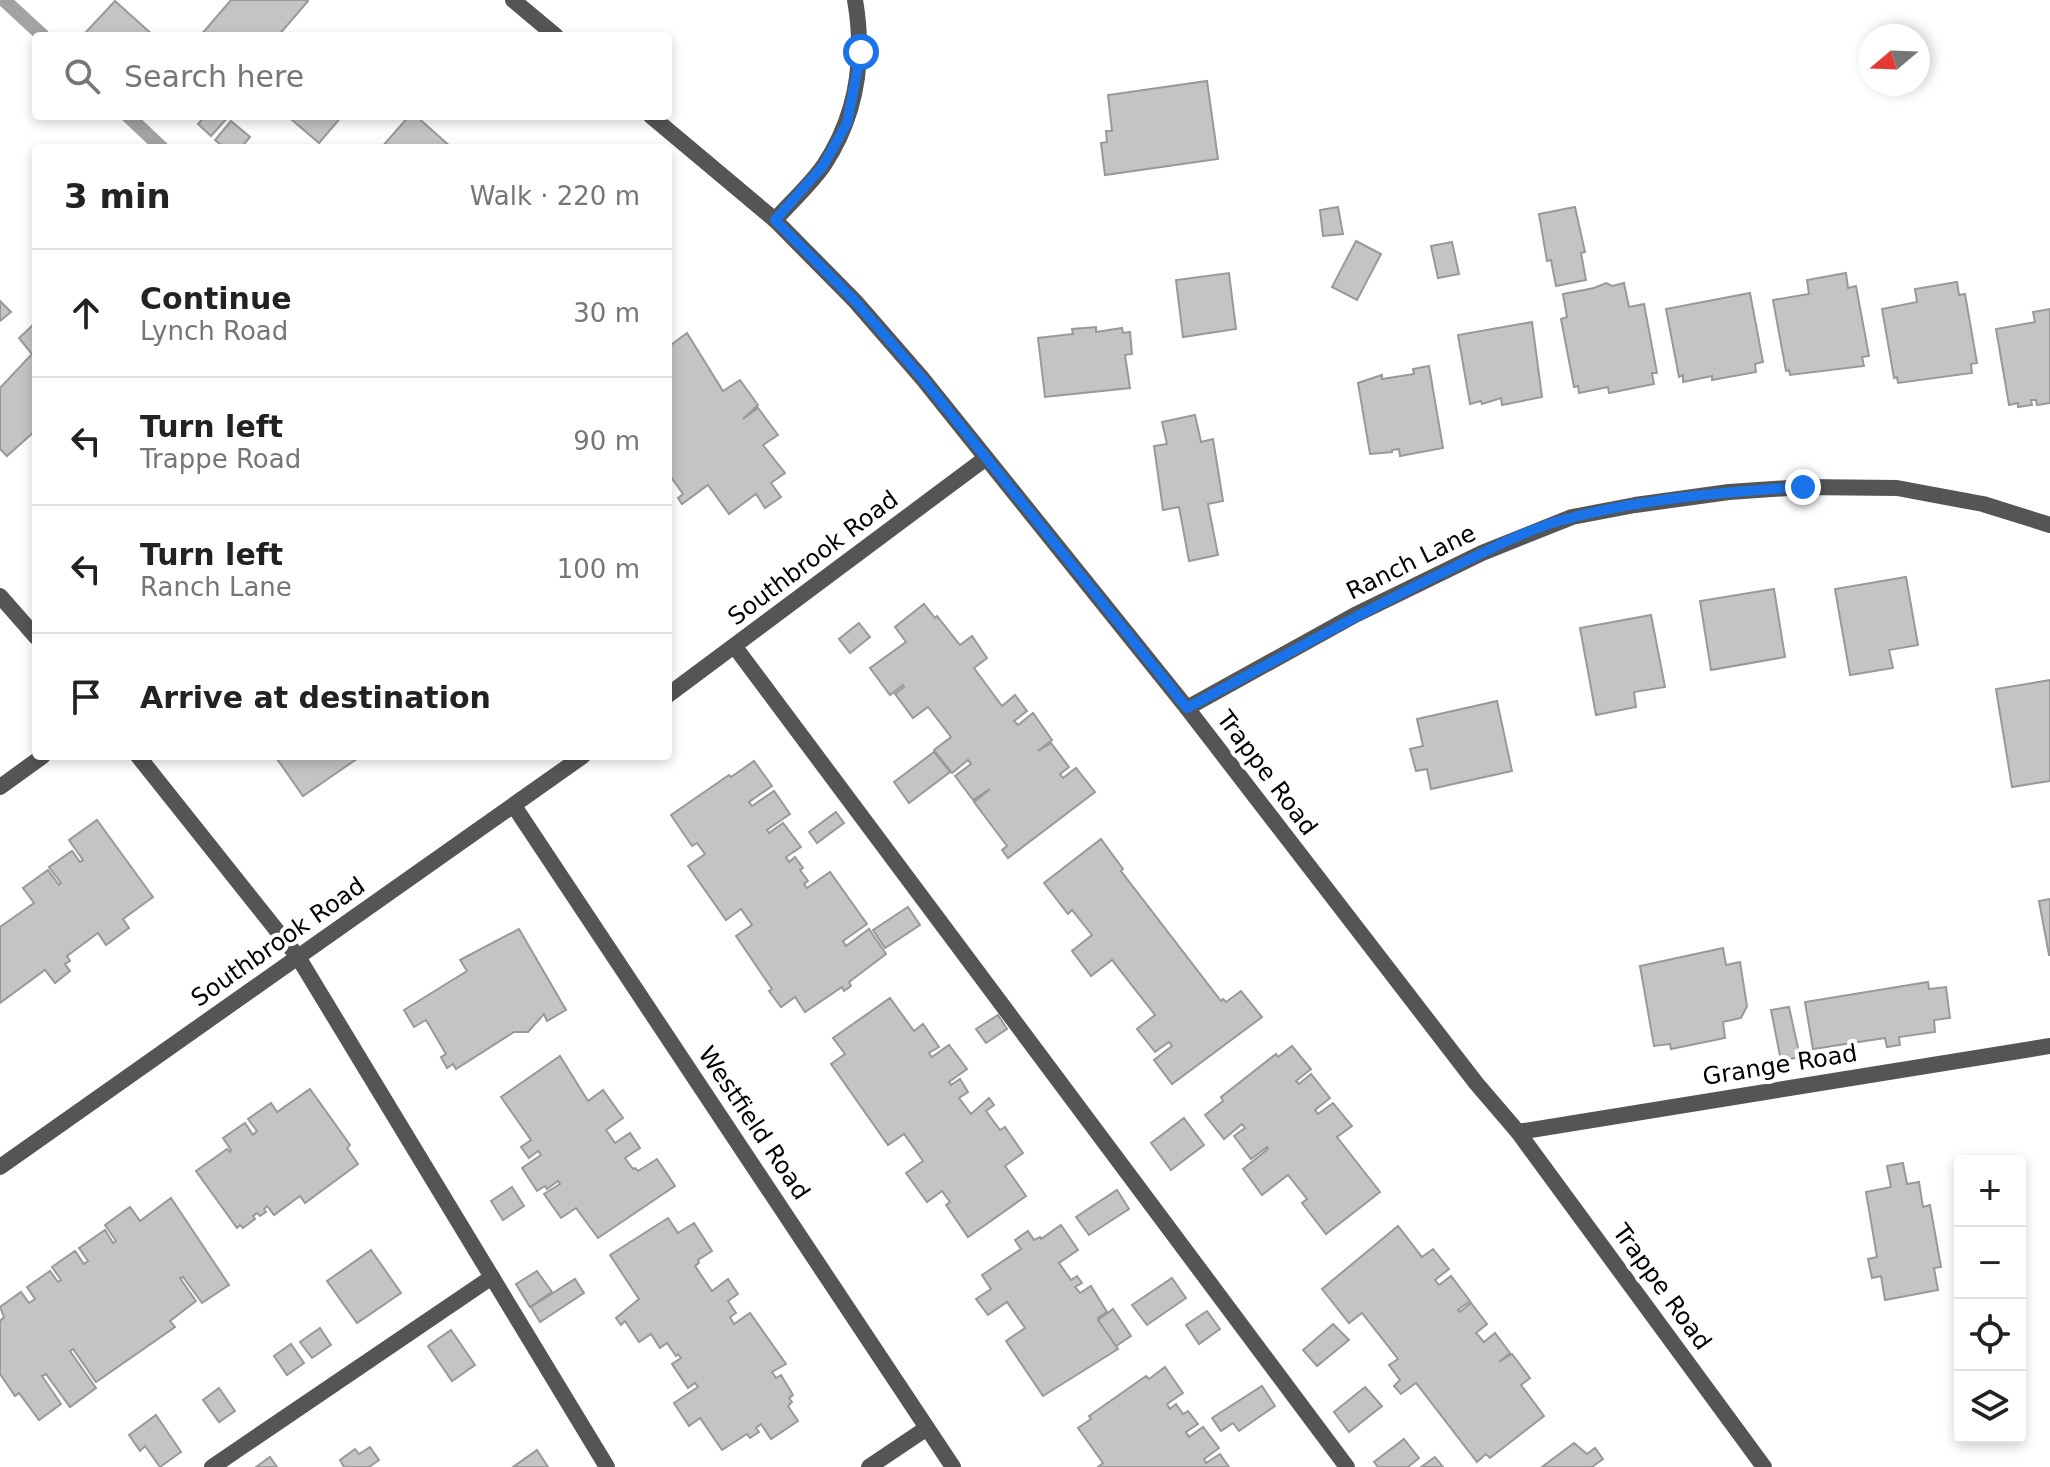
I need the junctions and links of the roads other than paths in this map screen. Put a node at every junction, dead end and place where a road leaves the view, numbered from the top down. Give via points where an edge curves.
1 (513, 0) edge
2 (855, 0) edge
3 (551, 32) edge
4 (656, 120) edge
5 (775, 220) junction
6 (986, 458) junction
7 (2050, 525) edge
8 (0, 596) edge
9 (32, 632) edge
10 (735, 647) junction
11 (672, 692) edge
12 (1187, 708) junction
13 (37, 760) edge
14 (141, 760) edge
15 (577, 760) edge
16 (0, 787) edge
17 (514, 806) junction
18 (298, 957) junction
19 (2050, 1046) edge
20 (1518, 1132) junction
21 (0, 1167) edge
22 (492, 1277) junction
23 (927, 1428) junction
24 (212, 1467) edge
25 (607, 1467) edge
26 (869, 1467) edge
27 (953, 1467) edge
28 (1347, 1467) edge
29 (1764, 1467) edge

1 - 3 street
2 - 5 street via 861,52 847,123 823,166
4 - 5 street, Trappe Road
5 - 6 street, Trappe Road via 855,301
6 - 10 street, Southbrook Road
6 - 12 street, Trappe Road
7 - 12 street, Ranch Lane via 1983,504 1897,488 1729,492 1572,517 1482,553 1355,615
8 - 9 street
10 - 11 street, Southbrook Road
10 - 28 street
12 - 20 street, Trappe Road
13 - 16 street
14 - 18 street
15 - 17 street, Southbrook Road
17 - 18 street, Southbrook Road
17 - 23 street, Westfield Road
18 - 21 street, Southbrook Road
18 - 22 street
19 - 20 street, Grange Road
20 - 29 street, Trappe Road
22 - 24 street
22 - 25 street
23 - 26 street
23 - 27 street, Westfield Road

